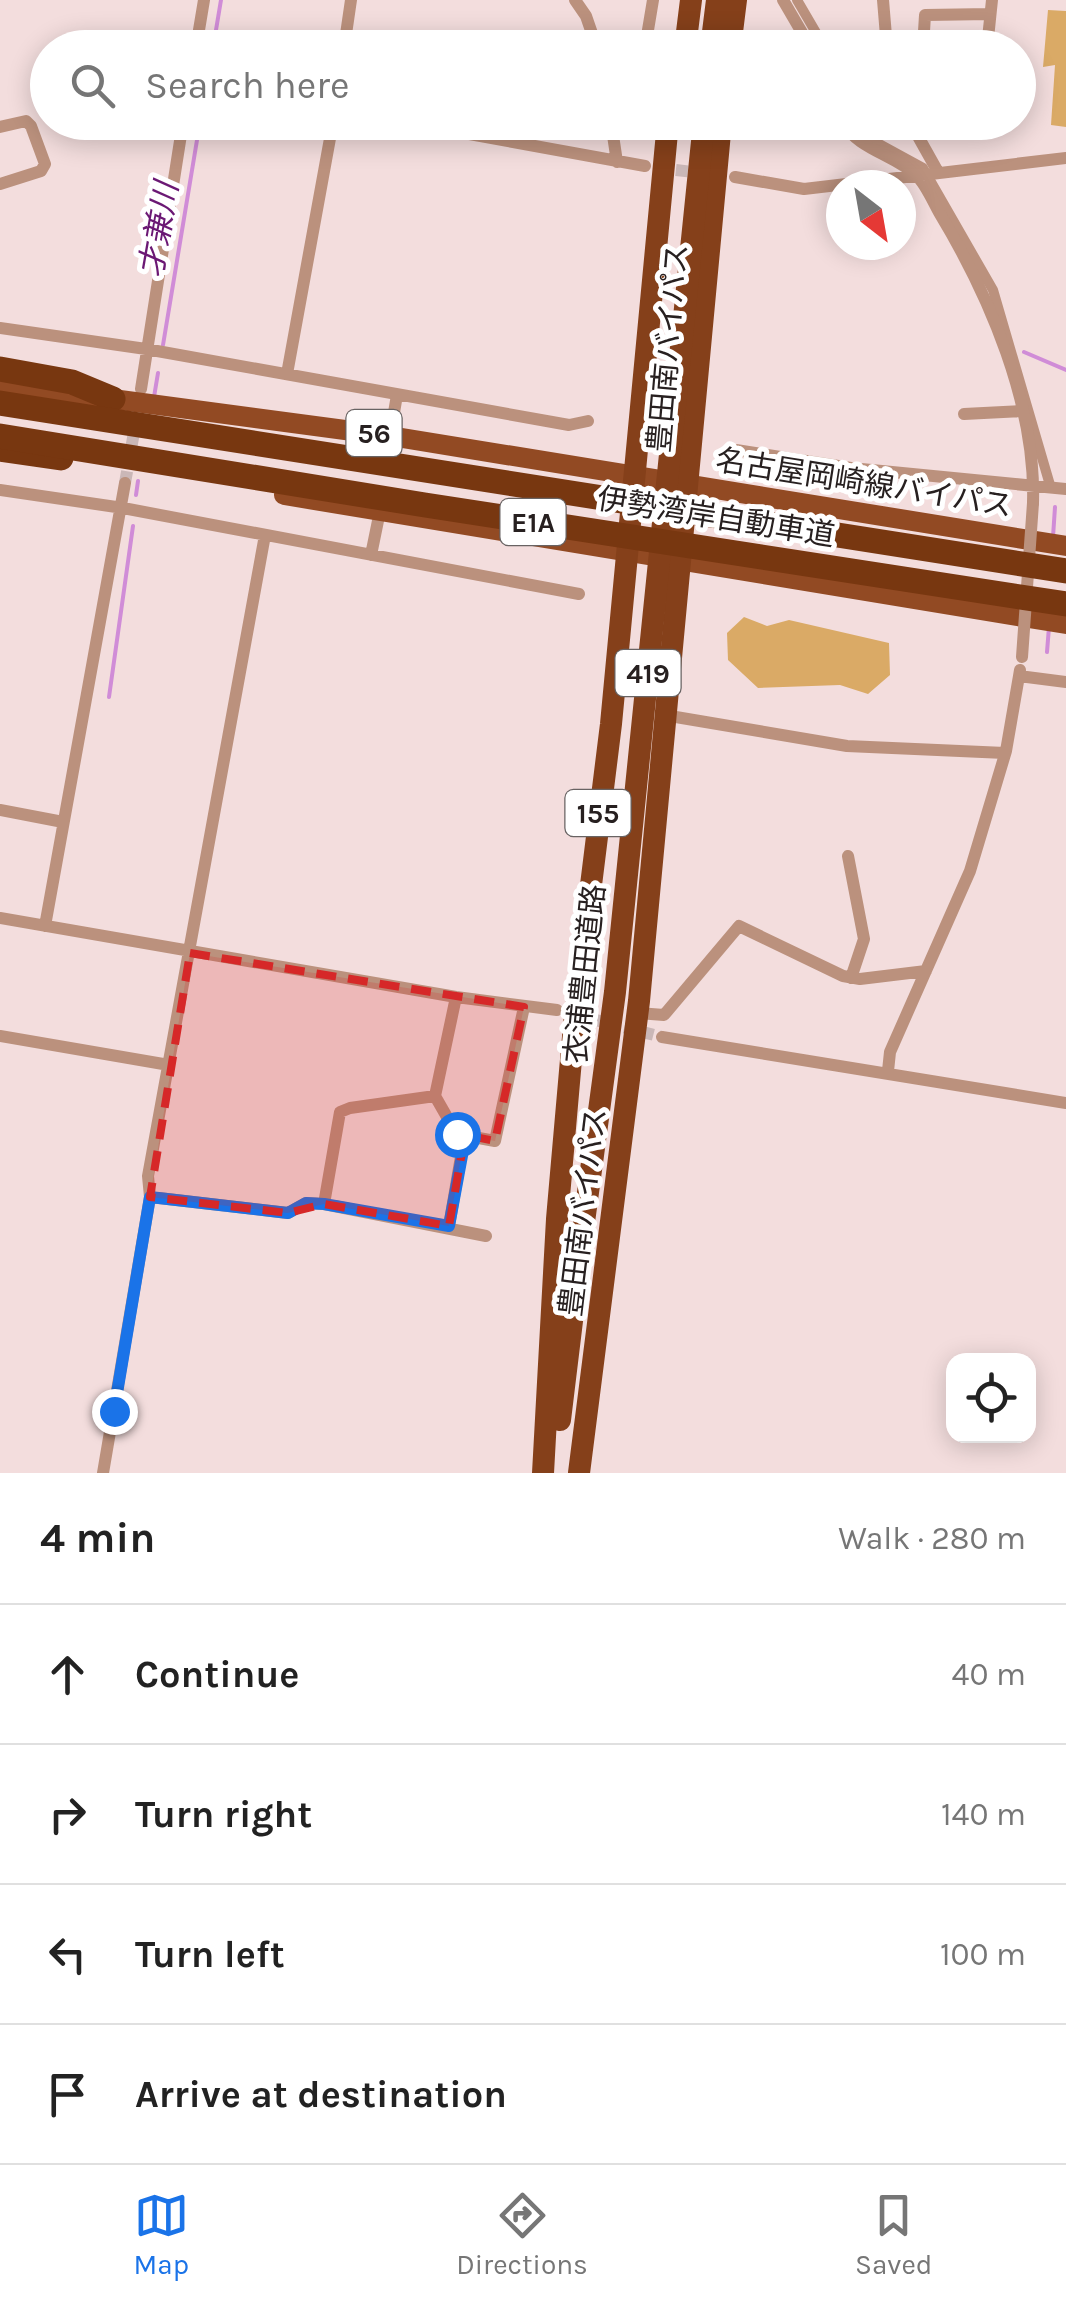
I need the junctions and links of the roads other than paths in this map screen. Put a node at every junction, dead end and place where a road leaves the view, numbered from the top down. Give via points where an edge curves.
1 (204, 0) edge
2 (351, 0) edge
3 (576, 0) edge
4 (653, 0) edge
5 (676, 0) edge
6 (691, 0) edge
7 (717, 0) edge
8 (731, 0) edge
9 (782, 0) edge
10 (797, 0) edge
11 (883, 0) edge
12 (991, 7) edge
13 (199, 30) edge
14 (347, 30) edge
15 (591, 30) edge
16 (648, 30) edge
17 (675, 30) edge
18 (687, 30) edge
19 (713, 30) edge
20 (724, 30) edge
21 (730, 30) edge
22 (800, 30) edge
23 (814, 30) edge
24 (886, 30) edge
25 (924, 30) edge
26 (30, 125) edge
27 (0, 127) edge
28 (36, 140) edge
29 (180, 140) edge
30 (330, 140) edge
31 (499, 140) edge
32 (614, 140) edge
33 (662, 140) edge
34 (705, 140) edge
35 (719, 140) edge
36 (858, 140) edge
37 (875, 140) edge
38 (916, 140) edge
39 (1066, 158) edge
40 (655, 160) junction
41 (617, 162) junction
42 (927, 174) junction
43 (735, 177) dead end
44 (0, 184) edge
45 (0, 328) edge
46 (146, 349) junction
47 (0, 369) edge
48 (287, 374) junction
49 (0, 384) edge
50 (142, 389) dead end
51 (397, 395) junction
52 (113, 398) junction
53 (0, 403) edge
54 (1022, 412) junction
55 (964, 414) dead end
56 (588, 421) dead end
57 (390, 436) junction
58 (0, 442) edge
59 (736, 450) dead end
60 (120, 475) junction
61 (635, 476) junction
62 (685, 484) junction
63 (1034, 485) junction
64 (1050, 485) junction
65 (1066, 489) edge
66 (0, 490) edge
67 (123, 508) junction
68 (380, 511) junction
69 (265, 535) junction
70 (1066, 546) edge
71 (628, 552) junction
72 (372, 555) junction
73 (678, 560) junction
74 (1066, 571) edge
75 (579, 594) dead end
76 (1066, 604) edge
77 (1066, 624) edge
78 (1019, 676) junction
79 (1066, 682) edge
80 (664, 715) junction
81 (1005, 753) junction
82 (0, 810) edge
83 (63, 822) junction
84 (848, 856) dead end
85 (0, 918) edge
86 (45, 926) junction
87 (190, 953) junction
88 (926, 971) junction
89 (851, 978) junction
90 (456, 998) junction
91 (524, 1007) junction
92 (557, 1010) tunnel mouth
93 (638, 1013) junction
94 (0, 1036) edge
95 (662, 1037) tunnel mouth
96 (170, 1065) junction
97 (888, 1072) junction
98 (435, 1096) junction
99 (1066, 1103) edge
100 (457, 1134) junction
101 (150, 1197) junction
102 (324, 1204) junction
103 (590, 1222) junction
104 (449, 1226) junction
105 (486, 1236) dead end
106 (103, 1473) edge
107 (542, 1473) edge
108 (553, 1473) edge
109 (567, 1473) edge
110 (579, 1473) edge

1 - 13 street
2 - 14 street
3 - 15 street
4 - 16 street
5 - 17 highway
6 - 18 highway
7 - 19 highway
8 - 20 highway
8 - 21 highway
9 - 22 street
10 - 23 street
11 - 24 street
12 - 25 street via 925,15
26 - 27 street
28 - 44 street via 41,170
29 - 46 street
30 - 48 street
31 - 41 street
32 - 41 street
33 - 40 highway
34 - 103 highway, 衣浦豊田道路 / 419, bridge via 624,993
35 - 62 highway, 豊田南バイパス / 155
36 - 42 street
37 - 42 street
38 - 42 street
39 - 42 street
40 - 41 street
40 - 61 highway, 155
42 - 43 street via 804,189
42 - 54 street via 982,288
42 - 64 street via 993,290
45 - 46 street
46 - 48 street
46 - 50 street
47 - 52 highway via 72,382
48 - 51 street
49 - 52 main road, 名古屋岡崎線バイパス / 56
51 - 56 street via 569,425
51 - 57 street
52 - 57 main road, 名古屋岡崎線バイパス / 56
53 - 74 highway, 伊勢湾岸自動車道 / E1A, bridge
54 - 55 street
54 - 63 street
57 - 61 main road, 名古屋岡崎線バイパス / 56
58 - 60 highway
58 - 76 highway, 伊勢湾岸自動車道 / E1A, bridge
59 - 63 street
60 - 67 street
60 - 68 main road
61 - 62 main road, 名古屋岡崎線バイパス / 56
61 - 71 highway, 155
62 - 70 main road, 名古屋岡崎線バイパス / 56
62 - 73 highway, 豊田南バイパス / 155
63 - 64 street
63 - 78 street, bridge
64 - 65 street
66 - 67 street
67 - 69 street
67 - 83 street
68 - 71 main road
68 - 72 street
69 - 72 street
69 - 87 street
71 - 73 main road
71 - 107 highway, 155 via 570,1070
72 - 75 street
73 - 77 main road
73 - 80 highway, 豊田南バイパス / 155
78 - 79 street
78 - 81 street
80 - 81 street via 847,746
80 - 93 highway, 豊田南バイパス / 155
81 - 88 street via 970,871
82 - 83 street
83 - 86 street
84 - 89 street via 864,939
85 - 86 street
86 - 87 street
87 - 90 street
87 - 96 street
88 - 89 street
88 - 97 street via 890,1052
89 - 93 street via 739,926 664,1015
90 - 91 street
90 - 98 street
91 - 92 street
91 - 100 street via 495,1140
93 - 110 highway, 豊田南バイパス / 155
94 - 96 street
95 - 97 street
96 - 101 street via 148,1176
97 - 99 street
98 - 100 street
98 - 102 street via 340,1112
100 - 104 street via 464,1145
101 - 102 street via 288,1213 306,1203
101 - 106 street
102 - 104 street
103 - 108 highway, 衣浦豊田道路 / 419
103 - 109 highway, 衣浦豊田道路 / 419
104 - 105 street

